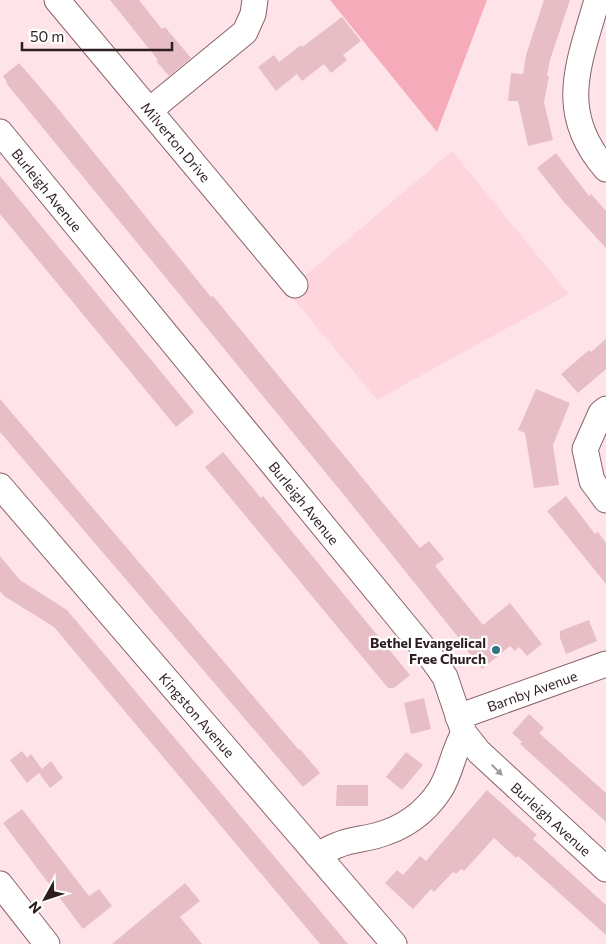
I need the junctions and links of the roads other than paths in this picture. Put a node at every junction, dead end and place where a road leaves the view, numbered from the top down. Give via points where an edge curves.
1 (57, 0) edge
2 (255, 0) edge
3 (597, 0) edge
4 (598, 31) edge
5 (150, 110) junction
6 (0, 132) edge
7 (606, 169) edge
8 (294, 285) dead end
9 (606, 409) edge
10 (0, 486) edge
11 (606, 500) edge
12 (606, 664) edge
13 (461, 725) junction
14 (317, 855) junction
15 (606, 869) edge
16 (0, 884) edge
17 (47, 944) edge
18 (394, 944) edge

1 - 5 street, Milverton Drive
2 - 5 street via 245,32
3 - 4 street
4 - 7 street via 576,81 577,118 584,137
5 - 8 street, Milverton Drive
6 - 13 street, Burleigh Avenue via 431,657 444,677
9 - 11 street via 601,413 585,449 592,481
10 - 14 street, Kingston Avenue
12 - 13 street, Barnby Avenue
13 - 14 street via 460,741 447,776 420,813 392,830 339,844
13 -> 15 street, Burleigh Avenue via 479,752 499,772
14 - 18 street, Kingston Avenue
16 - 17 street

